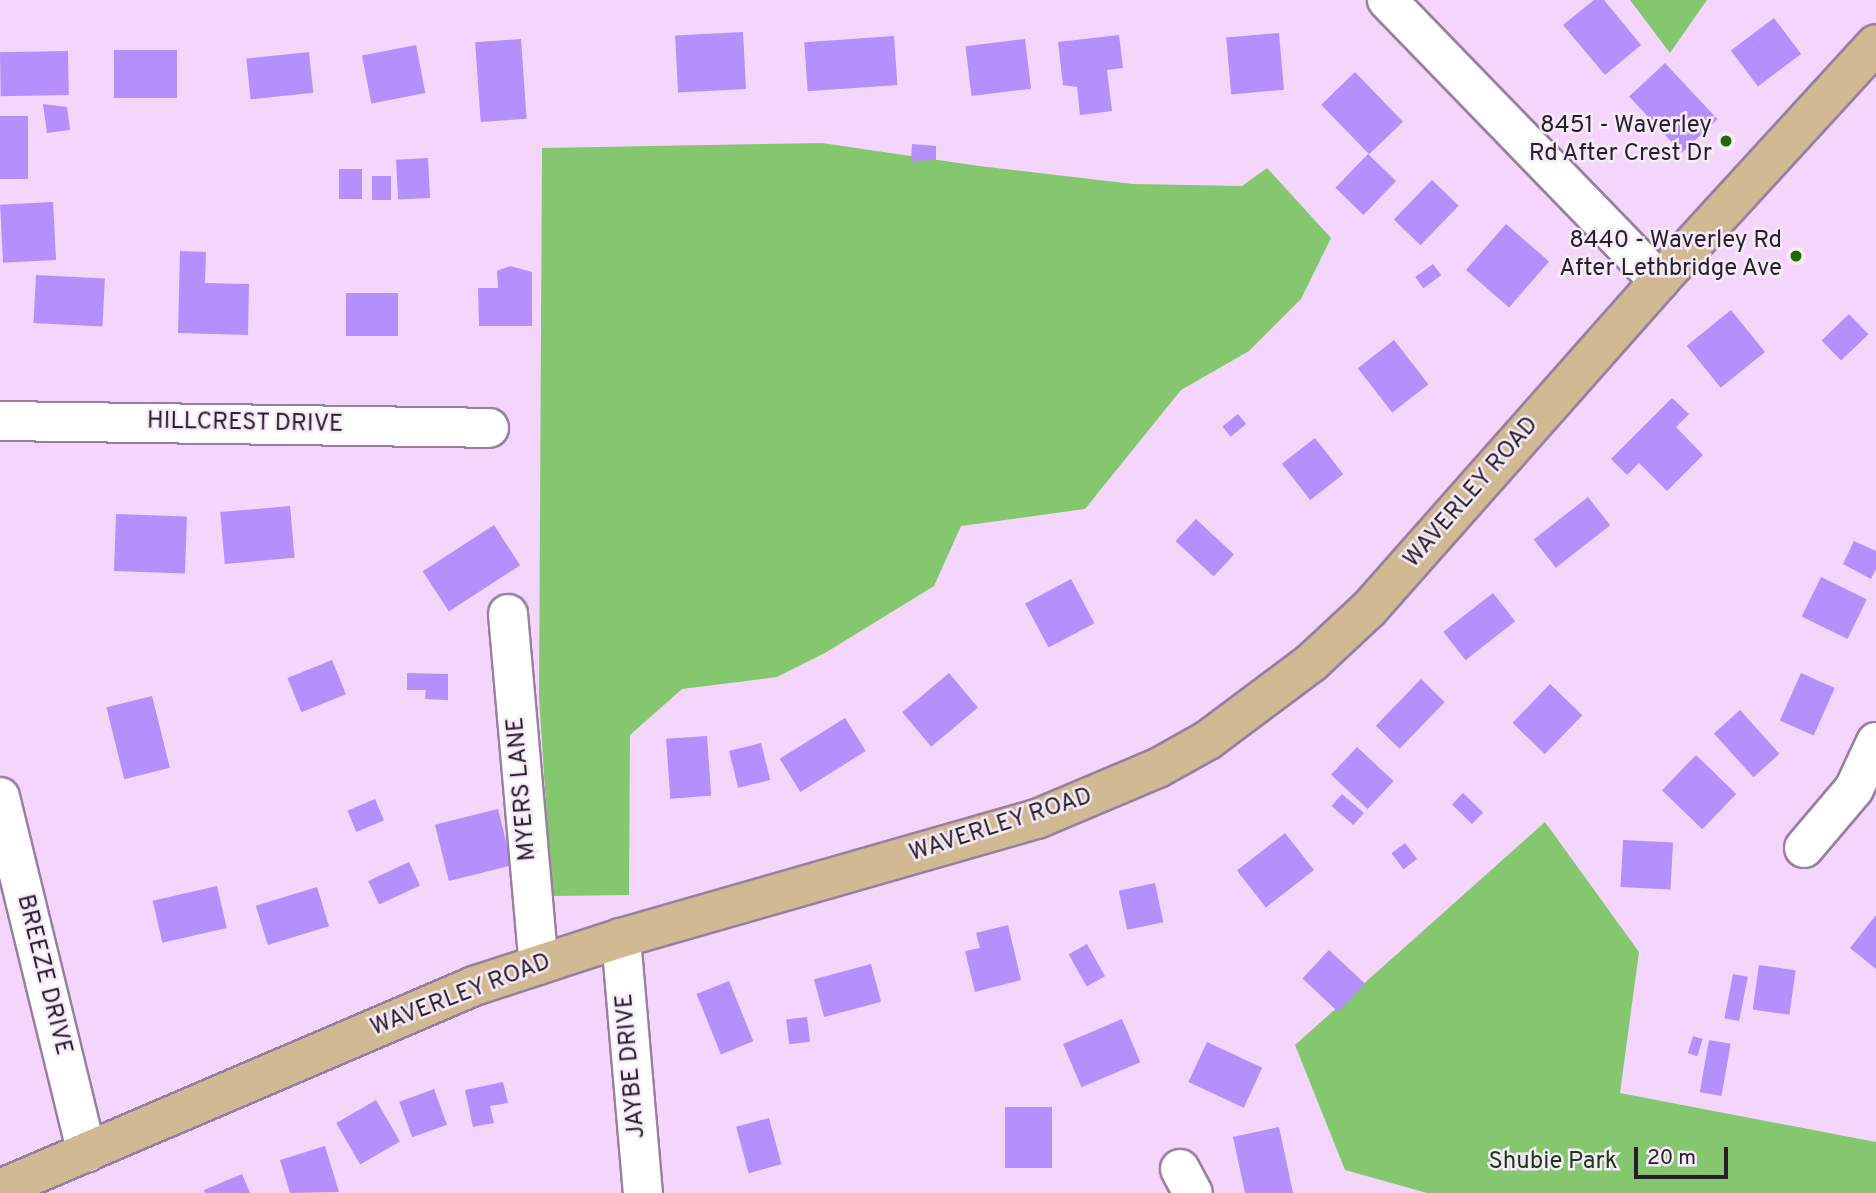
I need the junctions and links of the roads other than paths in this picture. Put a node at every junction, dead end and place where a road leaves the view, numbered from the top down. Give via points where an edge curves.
1 (1387, 0) edge
2 (1876, 44) edge
3 (1660, 281) junction
4 (0, 421) edge
5 (489, 428) dead end
6 (508, 614) dead end
7 (1876, 742) edge
8 (0, 797) edge
9 (1804, 848) dead end
10 (621, 938) junction
11 (539, 965) junction
12 (87, 1153) junction
13 (0, 1189) edge
14 (643, 1193) edge

1 - 3 street
2 - 3 main road, WAVERLEY ROAD
3 - 10 main road, WAVERLEY ROAD via 1369,609 1311,663 1208,740 1147,773 1037,819
4 - 5 street, HILLCREST DRIVE
6 - 11 street, MYERS LANE
7 - 9 street via 1854,789
8 - 12 street, BREEZE DRIVE
10 - 11 main road, WAVERLEY ROAD
10 - 14 street, JAYBE DRIVE
11 - 12 main road, WAVERLEY ROAD via 474,986
12 - 13 main road, WAVERLEY ROAD

